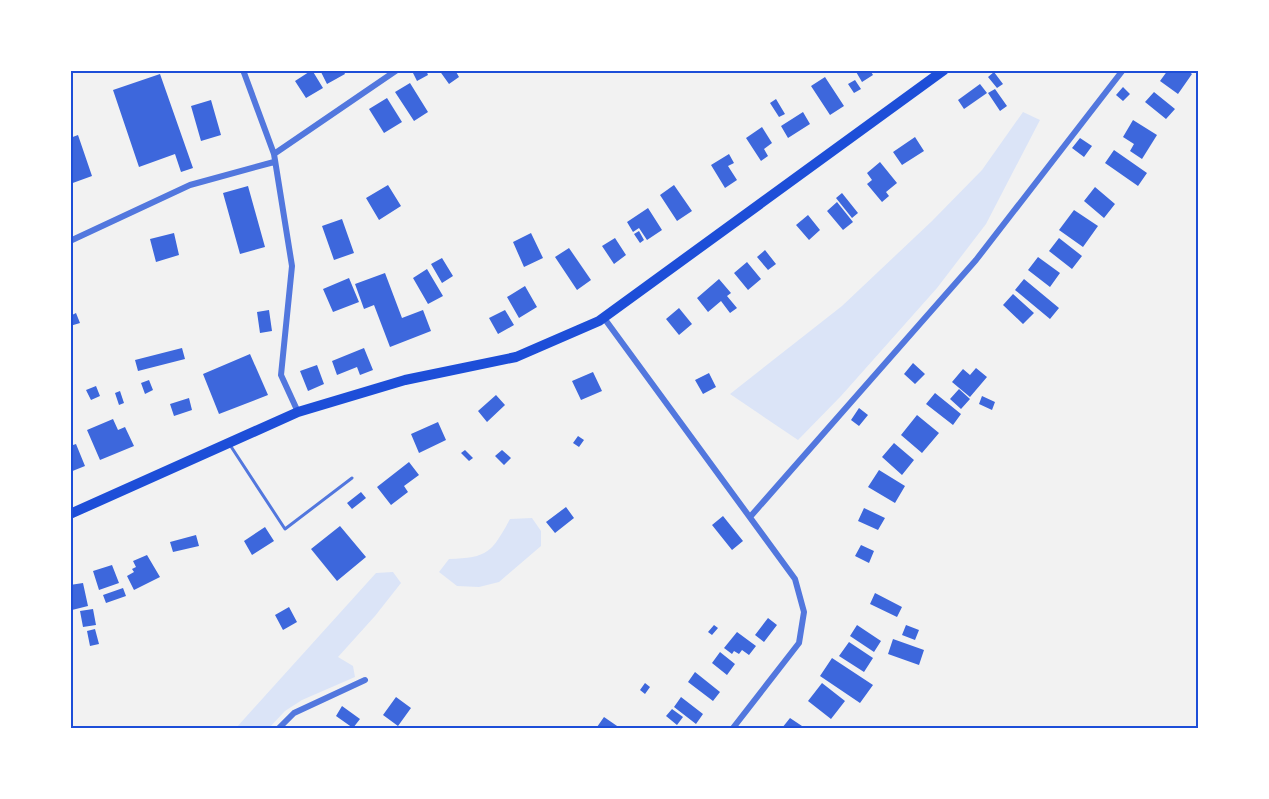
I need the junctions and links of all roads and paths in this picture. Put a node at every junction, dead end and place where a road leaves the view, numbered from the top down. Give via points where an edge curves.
1 (243, 70) edge
2 (397, 70) edge
3 (944, 70) edge
4 (1123, 70) edge
5 (273, 154) junction
6 (274, 162) junction
7 (70, 241) edge
8 (604, 318) junction
9 (298, 412) junction
10 (229, 443) junction
11 (352, 477) dead end
12 (70, 514) edge
13 (750, 517) junction
14 (365, 680) dead end
15 (279, 729) edge
16 (734, 729) edge

1 - 5 street
2 - 5 street
3 - 8 main road
4 - 13 street via 976,260
5 - 6 street
6 - 7 street via 190,185
6 - 9 street via 292,266 281,375
8 - 9 main road via 516,357 405,380
8 - 13 street
9 - 10 main road
10 - 11 lane via 285,529
10 - 12 main road
13 - 16 street via 795,579 804,612 799,643
14 - 15 street via 294,713

